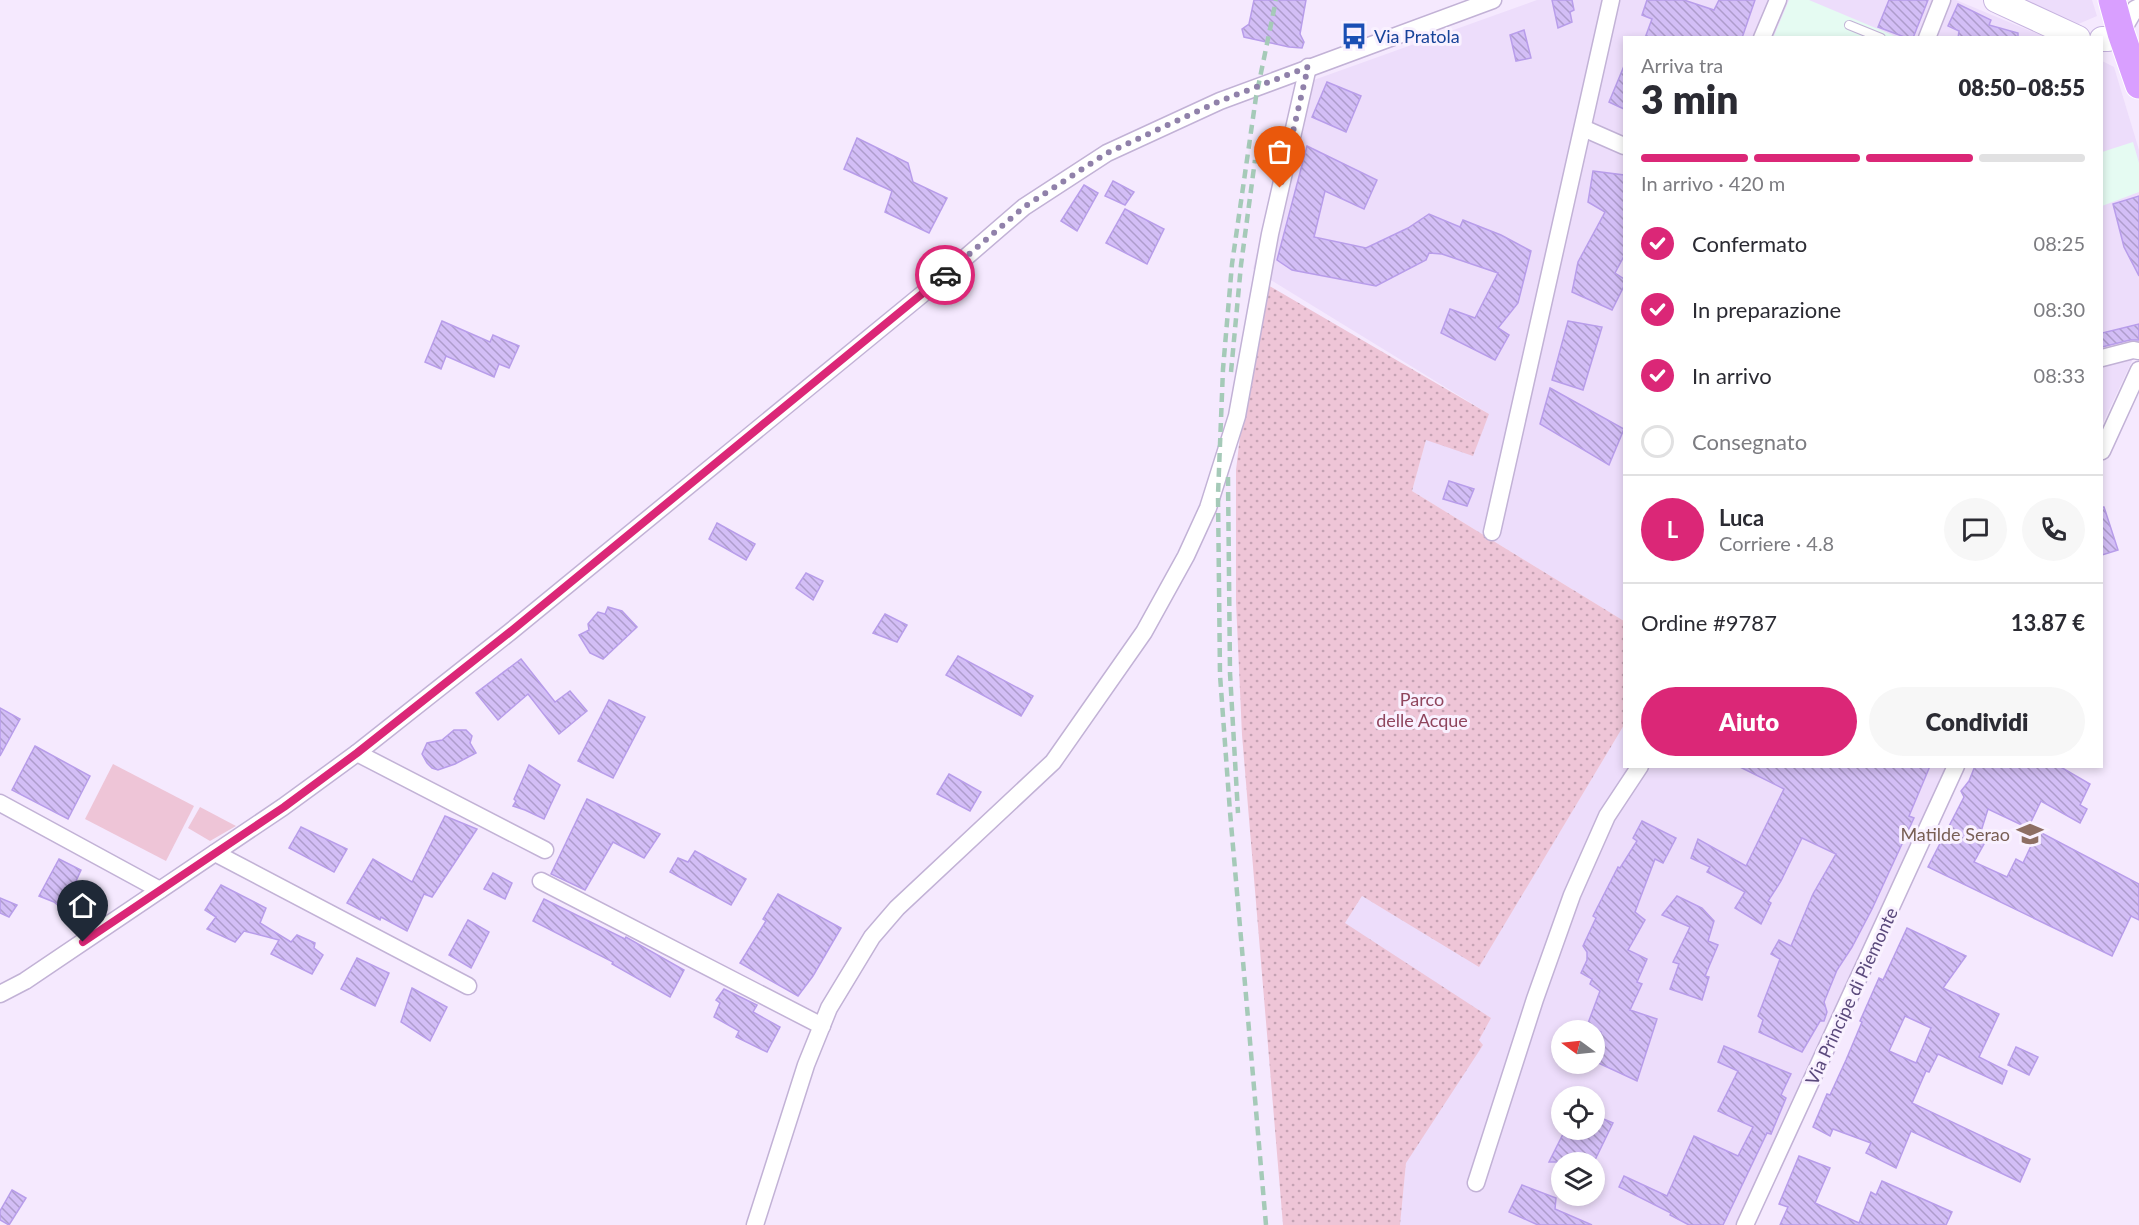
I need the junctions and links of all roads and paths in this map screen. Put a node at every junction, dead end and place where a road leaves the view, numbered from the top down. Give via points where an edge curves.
1 (1493, 0) edge
2 (1611, 0) edge
3 (1778, 0) edge
4 (1942, 0) edge
5 (1996, 0) edge
6 (2112, 0) edge
7 (2139, 7) edge
8 (1848, 25) dead end
9 (1763, 36) edge
10 (1876, 36) edge
11 (1928, 36) edge
12 (2074, 36) edge
13 (2111, 36) edge
14 (1308, 67) junction
15 (2139, 86) edge
16 (1583, 128) junction
17 (1623, 146) edge
18 (2139, 351) edge
19 (2103, 358) edge
20 (2139, 370) edge
21 (2103, 449) edge
22 (1492, 532) dead end
23 (357, 753) junction
24 (1639, 768) edge
25 (1955, 768) edge
26 (0, 803) edge
27 (545, 850) dead end
28 (215, 853) junction
29 (541, 881) dead end
30 (160, 890) junction
31 (468, 986) dead end
32 (4, 987) edge
33 (822, 1026) junction
34 (1476, 1184) dead end
35 (755, 1225) edge
36 (1745, 1225) edge

1 - 14 street
2 - 16 street
3 - 9 street
4 - 11 street
5 - 12 main road
6 - 13 main road
7 - 13 street
8 - 10 lane
13 - 15 main road
14 - 23 street via 1220,101 1107,153 1024,207 510,632
14 - 33 street via 1270,234 1237,416 1208,508 1186,556 1144,632 1053,762 897,908 872,937
16 - 17 street
16 - 22 street
18 - 19 street
20 - 21 street
23 - 27 street
23 - 28 street
24 - 34 street via 1607,816 1572,895
25 - 36 street, Via Principe di Piemonte
26 - 30 street
28 - 30 street
28 - 31 street
29 - 33 street
30 - 32 street via 25,981
33 - 35 street

